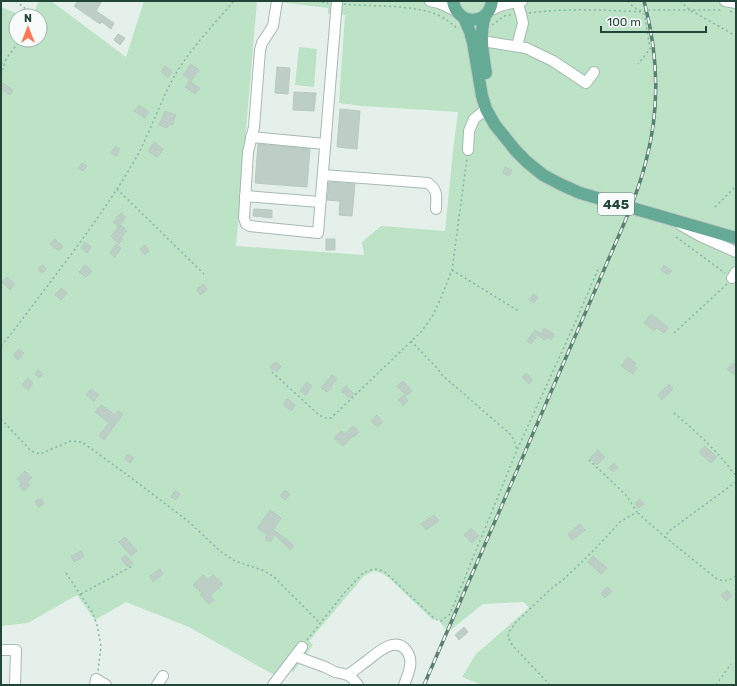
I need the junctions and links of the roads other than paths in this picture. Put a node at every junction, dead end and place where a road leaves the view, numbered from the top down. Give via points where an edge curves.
1 (277, 1) edge
2 (430, 1) edge
3 (337, 2) edge
4 (520, 2) edge
5 (724, 5) edge
6 (733, 7) edge
7 (489, 9) edge
8 (458, 10) edge
9 (478, 35) junction
10 (517, 46) junction
11 (594, 72) dead end
12 (486, 109) junction
13 (251, 137) junction
14 (325, 144) junction
15 (510, 144) junction
16 (468, 150) road end
17 (322, 175) junction
18 (245, 196) junction
19 (320, 202) junction
20 (436, 209) dead end
21 (672, 220) junction
22 (736, 238) edge
23 (736, 252) edge
24 (302, 647) road end
25 (1, 650) edge
26 (295, 656) junction
27 (348, 675) junction
28 (162, 676) dead end
29 (96, 682) edge
30 (15, 685) edge
31 (106, 685) edge
32 (157, 685) edge
33 (273, 685) edge
34 (358, 685) edge
35 (404, 685) edge

1 - 13 street via 273,26 260,50
2 - 8 street
3 - 14 street
4 - 7 street
4 - 10 street via 523,23
5 - 6 street
7 - 8 main road via 475,20 469,20
7 - 9 main road, 445
8 - 9 main road, 445
9 - 10 street
9 - 12 main road, 445 via 473,43
9 - 15 main road, 445 via 492,99
10 - 11 street via 553,61 586,83
12 - 15 main road, 445
12 - 16 street via 474,119 469,131
13 - 14 street
13 - 18 street
14 - 17 street
15 - 21 main road, 445 via 543,175 560,184 580,193
17 - 19 street
17 - 20 street via 428,183 434,187 436,193
18 - 19 street
18 - 19 street via 246,224 318,233
21 - 22 main road, 445
21 - 23 street
24 - 26 street
25 - 30 street via 16,650
26 - 27 street
26 - 33 street
27 - 34 street
27 - 35 street via 382,649 397,645 406,650 410,660
28 - 32 street
29 - 31 street

